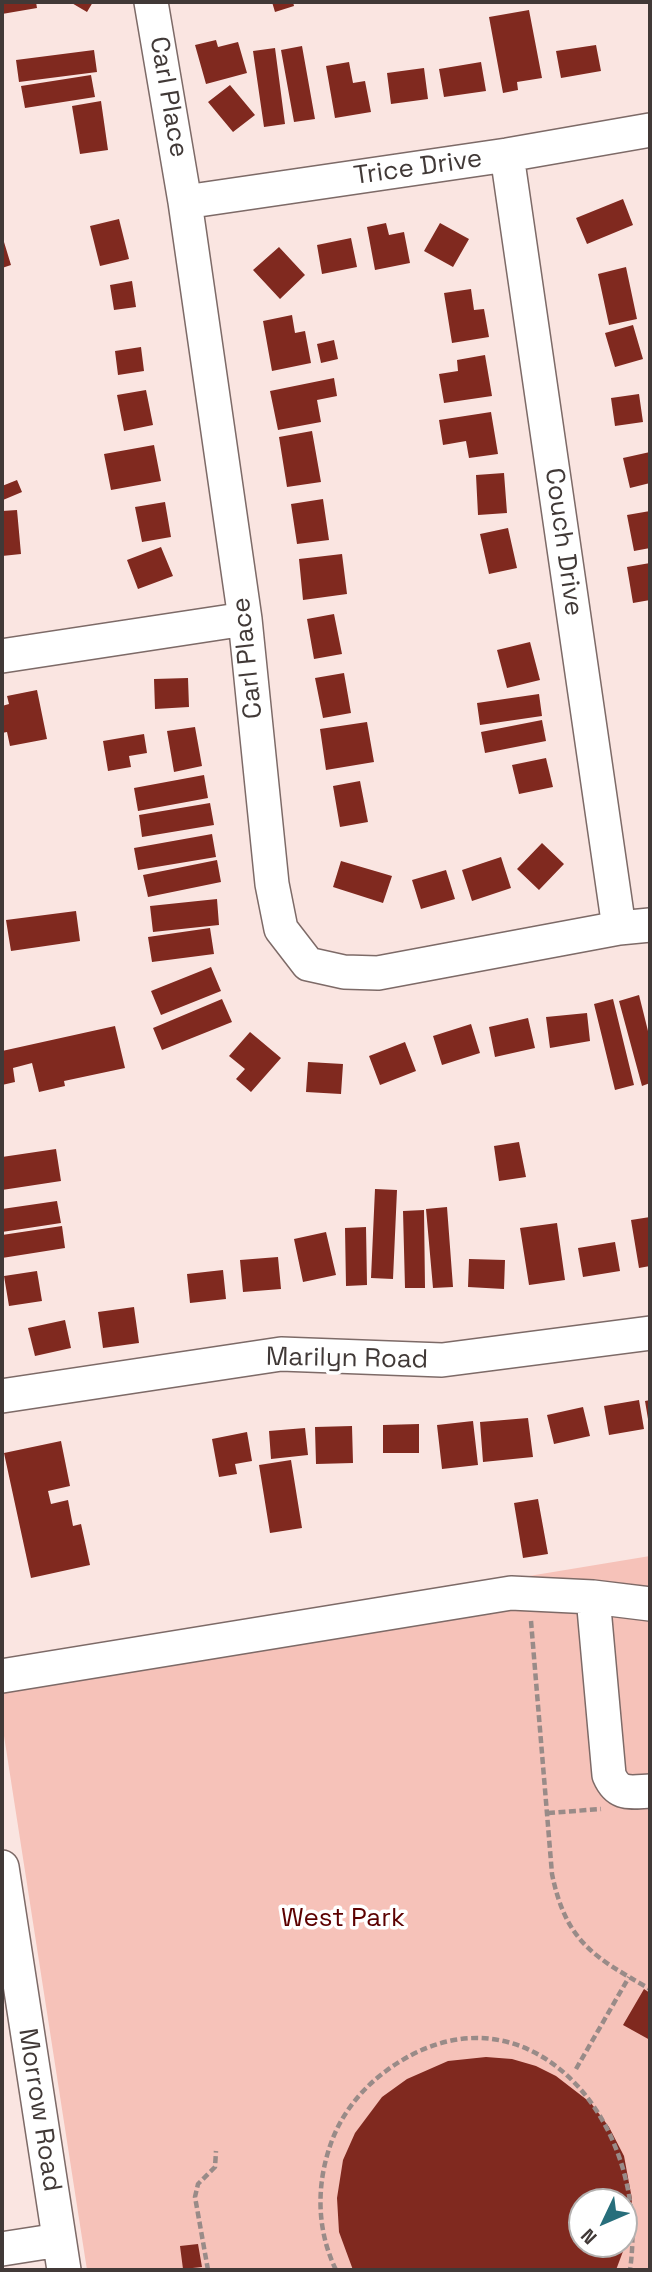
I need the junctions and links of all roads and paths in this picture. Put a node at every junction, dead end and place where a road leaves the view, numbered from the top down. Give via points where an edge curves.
1 (151, 2) edge
2 (650, 130) edge
3 (507, 155) junction
4 (185, 202) junction
5 (245, 619) junction
6 (2, 656) edge
7 (635, 927) edge
8 (650, 1333) edge
9 (2, 1396) edge
10 (593, 1597) junction
11 (650, 1604) edge
12 (527, 1616) dead end
13 (2, 1676) edge
14 (650, 1791) edge
15 (2, 1867) edge
16 (629, 1977) junction
17 (650, 1989) edge
18 (545, 2052) dead end
19 (569, 2064) dead end
20 (576, 2069) junction
21 (584, 2075) dead end
22 (216, 2151) dead end
23 (2, 2249) edge
24 (62, 2255) edge
25 (208, 2270) edge
26 (336, 2270) edge

1 - 4 street, Carl Place
2 - 3 street, Trice Drive
3 - 4 street, Trice Drive
3 - 7 street, Couch Drive
4 - 5 street, Carl Place
5 - 6 street
5 - 7 street, Carl Place via 272,884 281,929 308,964 378,973
8 - 9 street, Marilyn Road via 442,1360 281,1354
10 - 11 street
10 - 13 street via 511,1593
10 - 14 street via 609,1775 614,1786 624,1792
12 - 16 path via 533,1623 556,1896 563,1915 590,1952
15 - 24 street, Morrow Road
16 - 17 path
16 - 20 path
18 - 26 path via 500,2040 446,2043 400,2061 362,2092 335,2133 321,2183 322,2223
19 - 20 path
20 - 21 path
22 - 25 path via 215,2167 198,2184 195,2197
23 - 24 street

